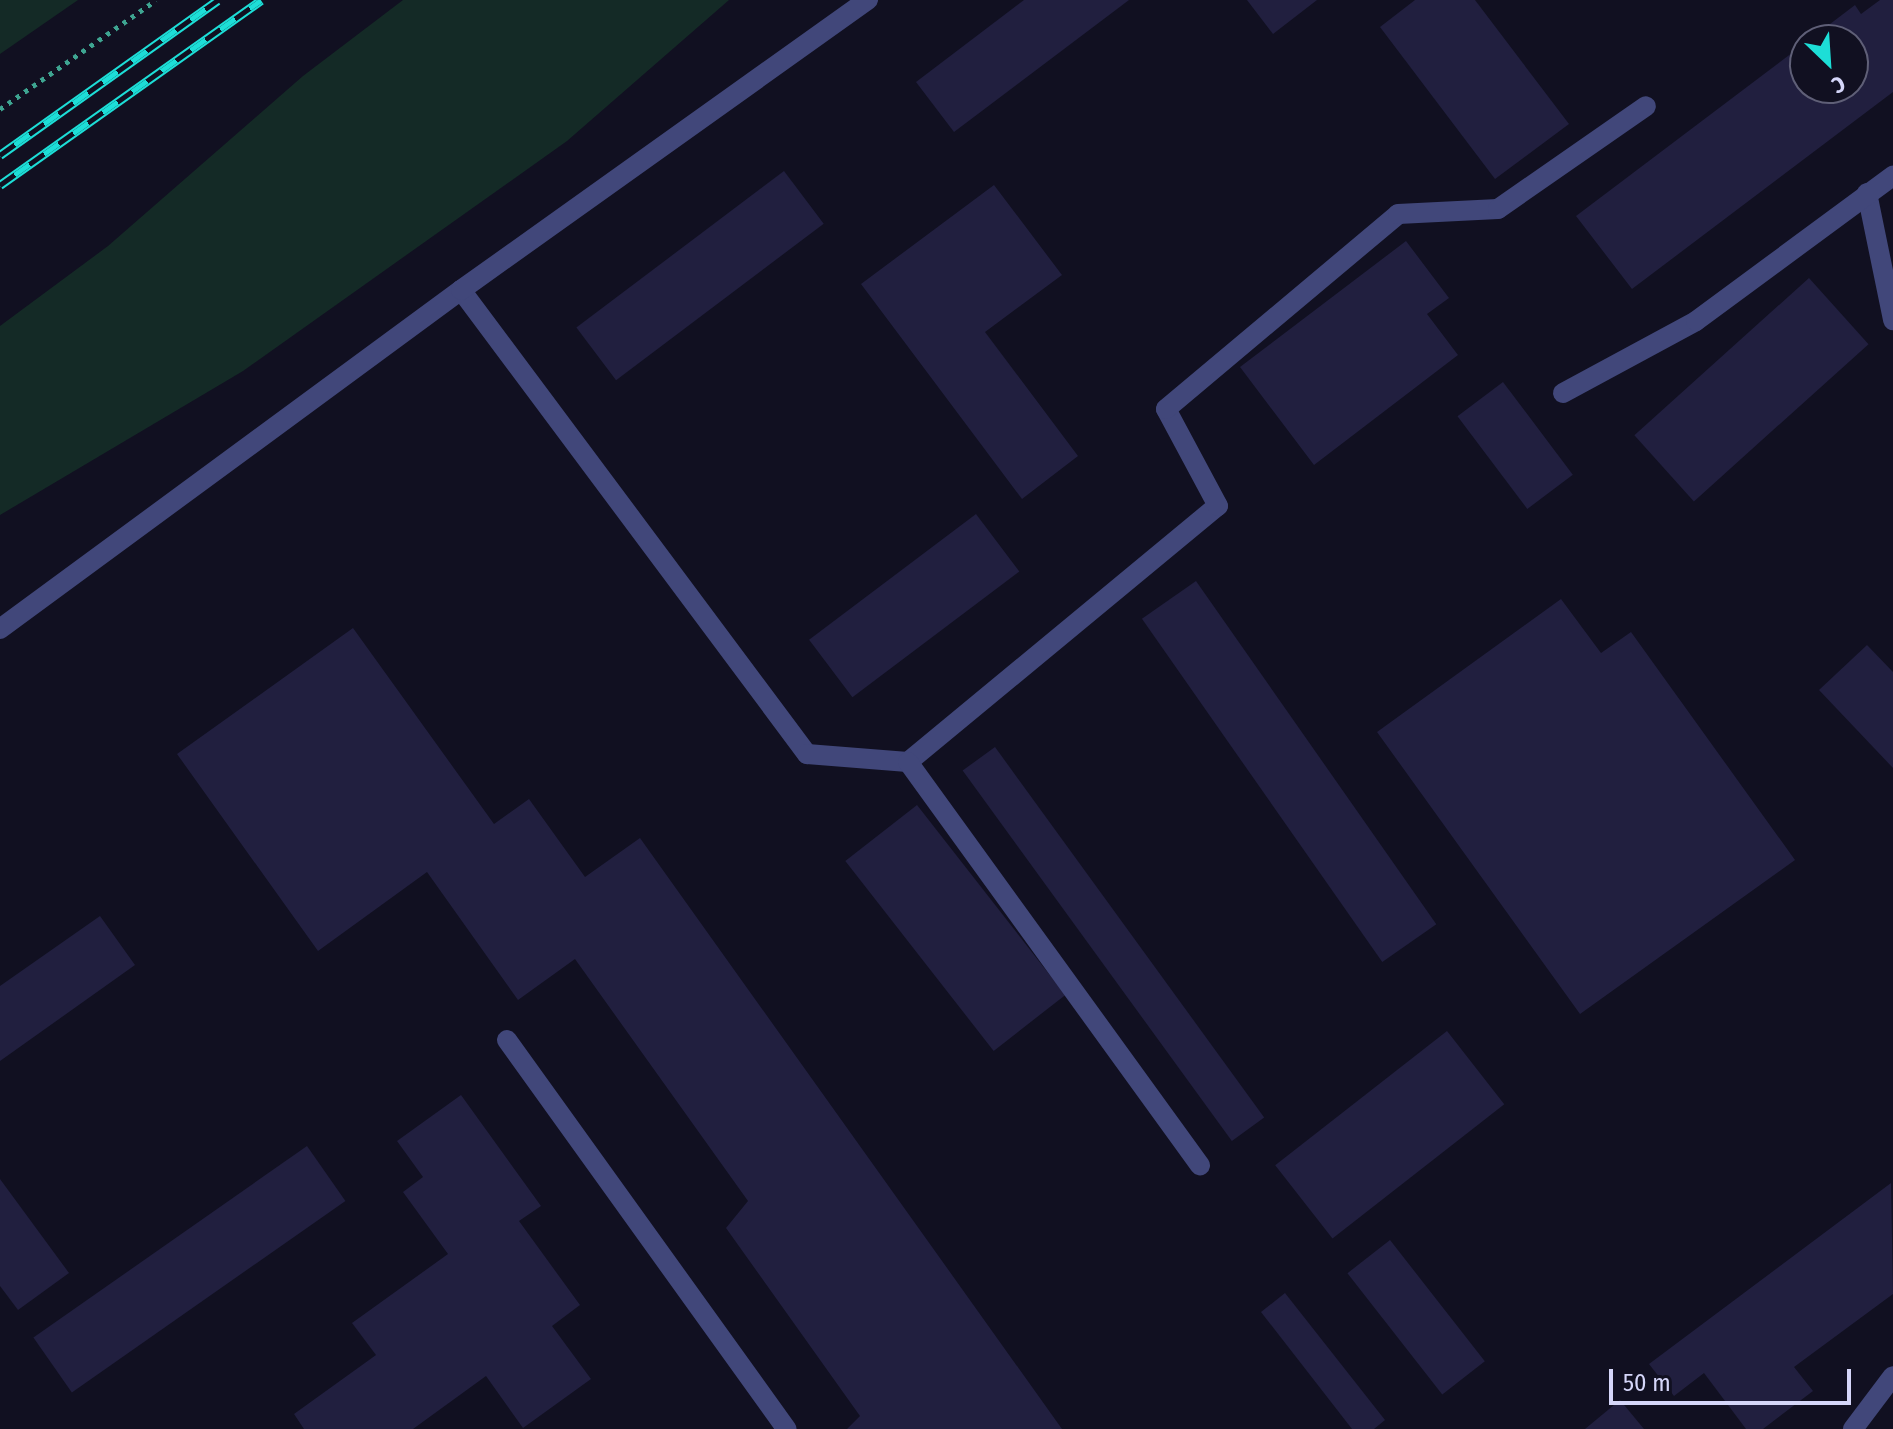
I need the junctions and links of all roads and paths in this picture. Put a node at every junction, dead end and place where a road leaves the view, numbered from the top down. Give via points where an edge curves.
1 (156, 0) edge
2 (868, 0) edge
3 (1646, 106) dead end
4 (0, 109) edge
5 (1893, 176) edge
6 (1867, 193) junction
7 (461, 290) junction
8 (1893, 320) edge
9 (1563, 393) dead end
10 (0, 629) edge
11 (908, 762) junction
12 (507, 1040) dead end
13 (1200, 1166) dead end
14 (1893, 1376) edge
15 (787, 1429) edge
16 (1853, 1429) edge

1 - 4 path
2 - 7 street
3 - 11 street via 1498,209 1398,214 1166,409 1218,506
5 - 6 street
6 - 8 street
6 - 9 street via 1696,321
7 - 10 street
7 - 11 street via 807,754
11 - 13 street
12 - 15 street
14 - 16 street

